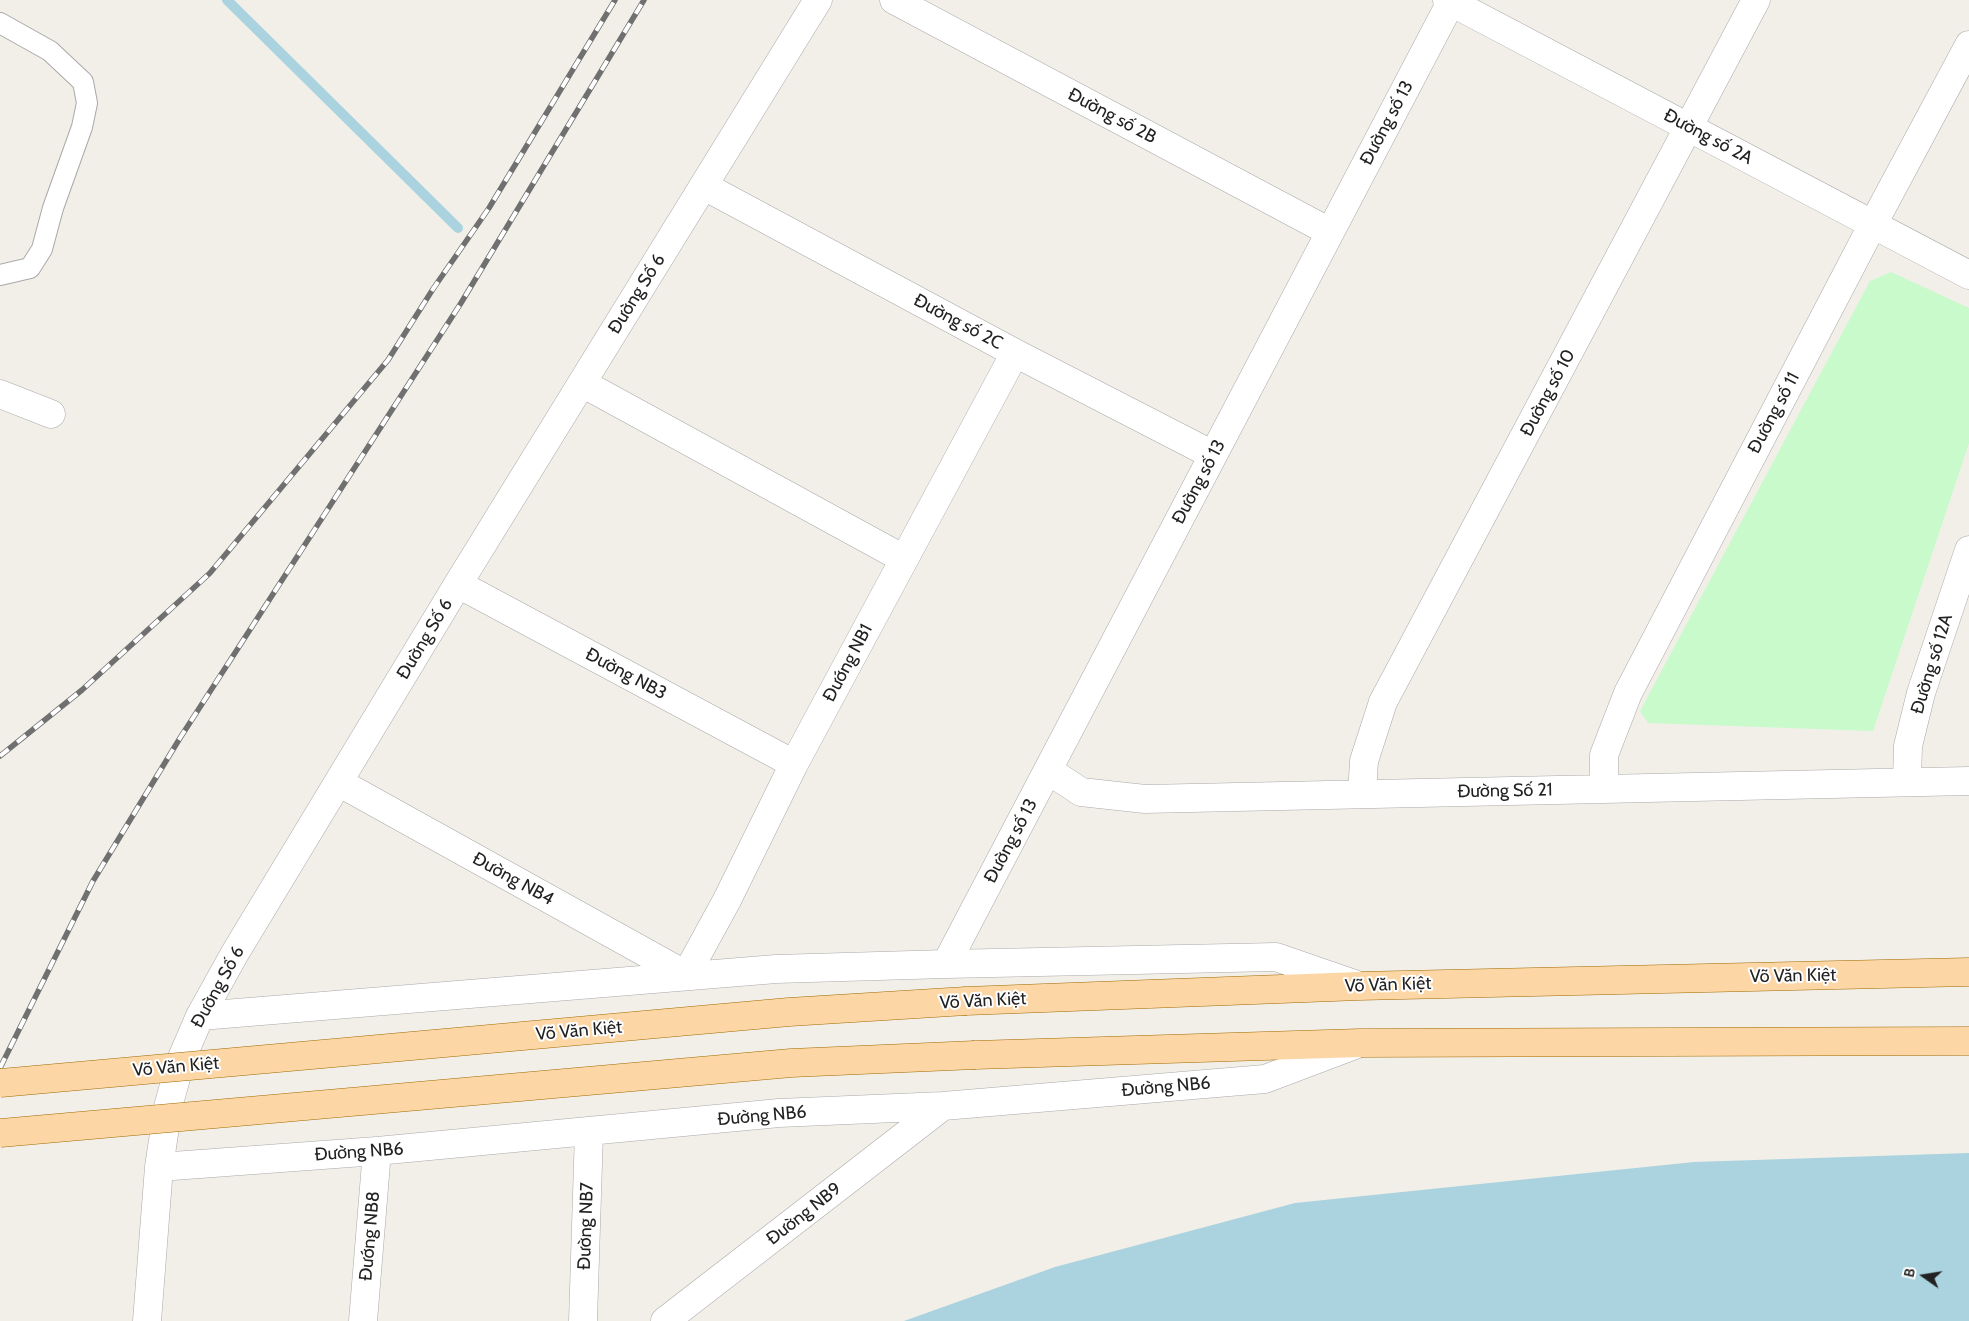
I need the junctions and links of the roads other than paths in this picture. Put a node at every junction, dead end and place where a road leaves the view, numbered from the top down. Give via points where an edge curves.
1 (818, 0) edge
2 (894, 0) edge
3 (1756, 0) edge
4 (1450, 1) edge
5 (0, 23) edge
6 (1969, 45) edge
7 (1689, 127) junction
8 (704, 186) junction
9 (1873, 224) junction
10 (1330, 232) junction
11 (0, 275) edge
12 (1969, 275) edge
13 (1015, 353) junction
14 (582, 383) junction
15 (0, 394) edge
16 (51, 414) dead end
17 (1213, 455) junction
18 (1969, 550) edge
19 (904, 559) junction
20 (458, 584) junction
21 (794, 764) junction
22 (1048, 770) junction
23 (1907, 781) junction
24 (1969, 781) edge
25 (340, 783) junction
26 (1604, 789) junction
27 (1362, 794) junction
28 (946, 964) junction
29 (1969, 972) edge
30 (686, 976) junction
31 (1359, 986) junction
32 (200, 1016) junction
33 (1969, 1041) edge
34 (1360, 1043) junction
35 (0, 1083) edge
36 (943, 1106) junction
37 (589, 1132) junction
38 (0, 1133) edge
39 (377, 1151) junction
40 (159, 1167) junction
41 (147, 1321) edge
42 (364, 1321) edge
43 (583, 1321) edge
44 (665, 1321) edge

1 - 8 street, Đường Số 6
2 - 10 street, Đường số 2B
3 - 7 street, Đường số 10
4 - 7 street, Đường số 2A
4 - 10 street, Đường số 13
5 - 11 lane via 50,52 77,76 83,82 87,103 82,128 42,249 30,268
6 - 9 street, Đường số 11
7 - 9 street, Đường số 2A
7 - 27 street, Đường số 10 via 1383,702 1364,761
8 - 13 street, Đường số 2C
8 - 14 street, Đường Số 6
9 - 12 street, Đường số 2A
9 - 26 street, Đường số 11 via 1628,693 1604,755
10 - 17 street, Đường số 13
13 - 17 street, Đường số 2C
13 - 19 street, Đướng NB1
14 - 19 street
14 - 20 street, Đường Số 6
15 - 16 street
17 - 22 street, Đường số 13
18 - 23 street, Đường số 12A via 1921,693 1908,746
19 - 21 street, Đướng NB1
20 - 21 street, Đường NB3
20 - 25 street, Đường Số 6
21 - 30 street, Đướng NB1
22 - 27 street, Đường Số 21 via 1081,792 1145,799
22 - 28 street, Đường số 13
23 - 24 street, Đường Số 21
23 - 26 street, Đường Số 21
25 - 30 street, Đường NB4
25 - 32 street, Đường Số 6
26 - 27 street, Đường Số 21
28 - 30 street via 776,969
28 - 31 street via 1276,958
29 - 31 main road, Võ Văn Kiệt
30 - 32 street
31 - 35 main road, Võ Văn Kiệt, bridge via 966,1001 780,1013
32 - 40 street, Đường Số 6 via 181,1060 168,1106
33 - 34 main road
34 - 36 street, Đường NB6 via 1265,1079
34 - 38 main road, bridge via 791,1063
36 - 37 street, Đường NB6 via 779,1113
36 - 44 street, Đường NB9
37 - 39 street, Đường NB6
37 - 43 street, Đường NB7
39 - 40 street, Đường NB6
39 - 42 street, Đướng NB8
40 - 41 street, Đường Số 6

